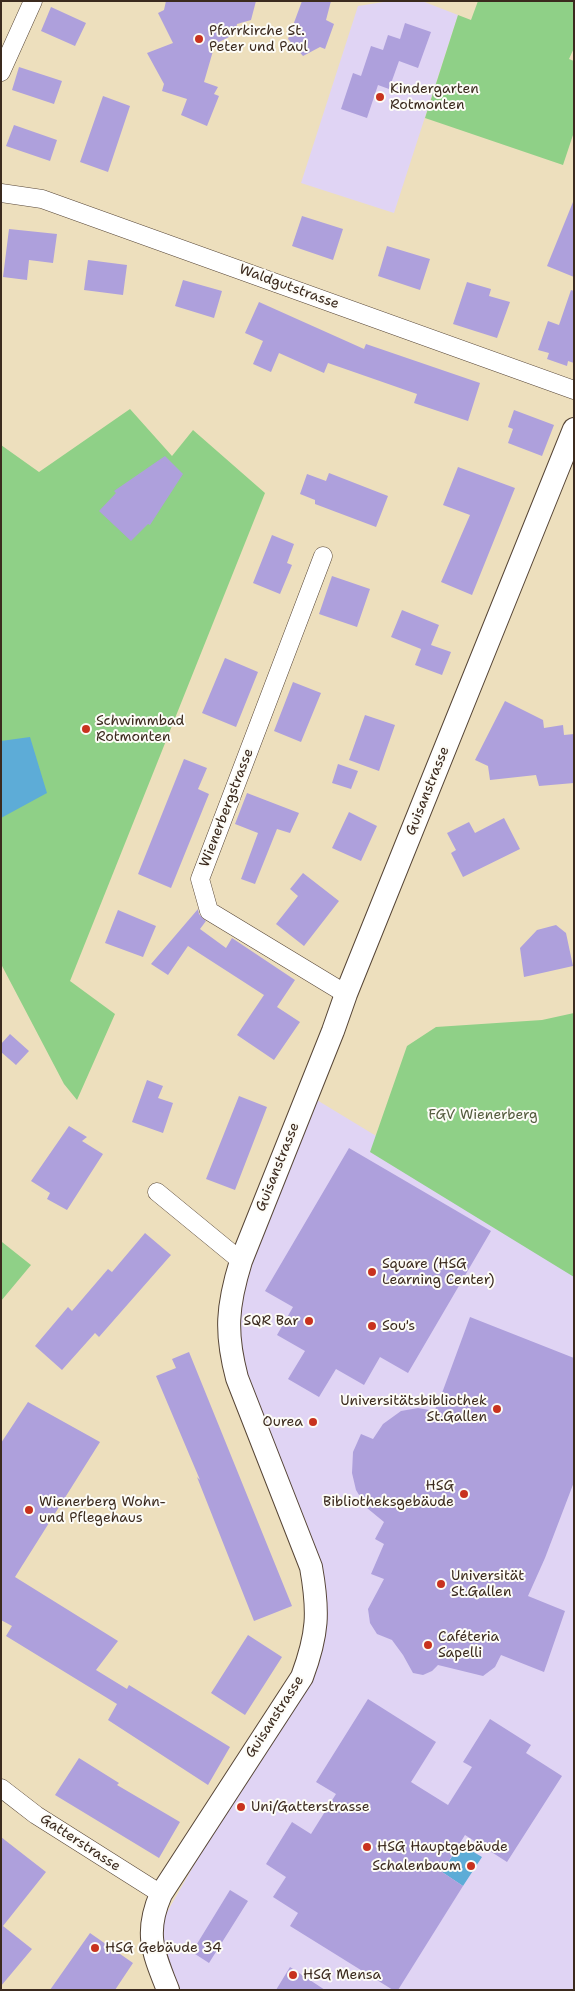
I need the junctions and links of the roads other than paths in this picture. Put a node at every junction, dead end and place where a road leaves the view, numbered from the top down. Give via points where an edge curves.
1 (33, 1) edge
2 (1, 72) edge
3 (1, 193) edge
4 (574, 390) edge
5 (574, 429) edge
6 (323, 556) dead end
7 (346, 994) junction
8 (157, 1192) dead end
9 (241, 1261) junction
10 (1, 1788) edge
11 (161, 1894) junction
12 (168, 1990) edge

1 - 2 street
3 - 4 street, Waldgutstrasse via 42,200
5 - 7 street, Guisanstrasse
6 - 7 street, Wienerbergstrasse via 200,879 209,911
7 - 9 street, Guisanstrasse
8 - 9 street
9 - 11 street, Guisanstrasse via 228,1313 231,1355 237,1378 312,1567 317,1598 316,1631 302,1677
10 - 11 street, Gatterstrasse via 36,1815
11 - 12 street, Guisanstrasse via 153,1915 151,1940

